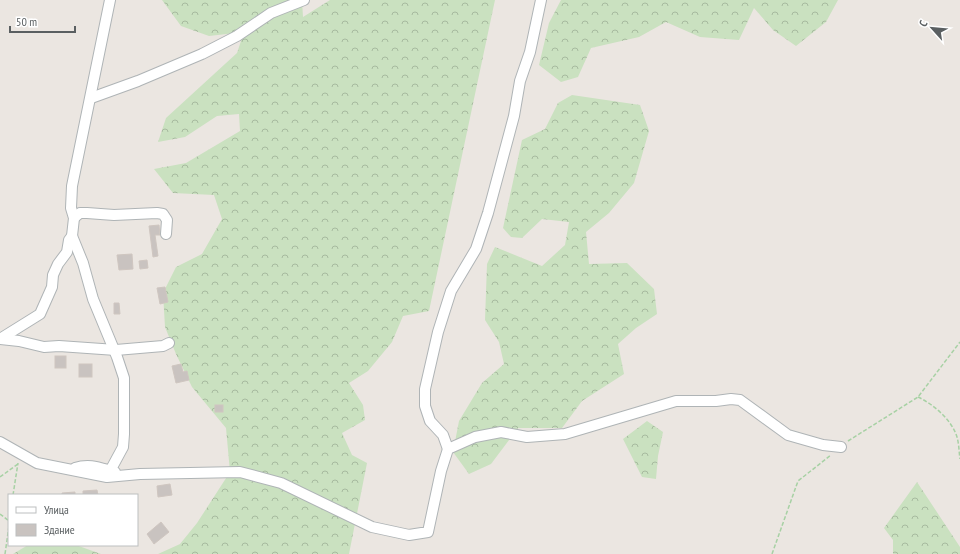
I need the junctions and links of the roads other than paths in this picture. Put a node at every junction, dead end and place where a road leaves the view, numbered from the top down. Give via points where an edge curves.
1 (110, 0) edge
2 (304, 0) edge
3 (541, 0) edge
4 (91, 98) junction
5 (74, 218) junction
6 (166, 234) dead end
7 (72, 236) junction
8 (0, 339) edge
9 (169, 343) dead end
10 (114, 350) junction
11 (0, 442) edge
12 (841, 447) road end
13 (448, 449) junction
14 (72, 469) junction
15 (110, 471) junction
16 (124, 475) junction

1 - 4 lane
2 - 4 lane via 271,13 237,36 202,54 138,82
3 - 13 lane via 488,213 476,249 451,291 438,332 425,389 425,406 430,420 443,435
4 - 5 lane via 72,186 71,208
5 - 6 lane via 80,213 163,214 167,220
5 - 7 lane
7 - 8 lane via 67,252 53,275 52,287 40,314
7 - 10 lane via 93,299
8 - 10 lane via 44,347
9 - 10 lane via 163,346
10 - 15 lane via 124,378 124,434 123,447
11 - 14 lane via 18,459
12 - 13 lane via 823,445 788,435 740,400 731,399 676,402 565,434 527,437 501,432 475,437
13 - 16 lane via 428,532 409,535 372,527 281,483 240,472
14 - 15 lane via 82,465 94,465
14 - 16 lane via 107,477
15 - 16 lane

